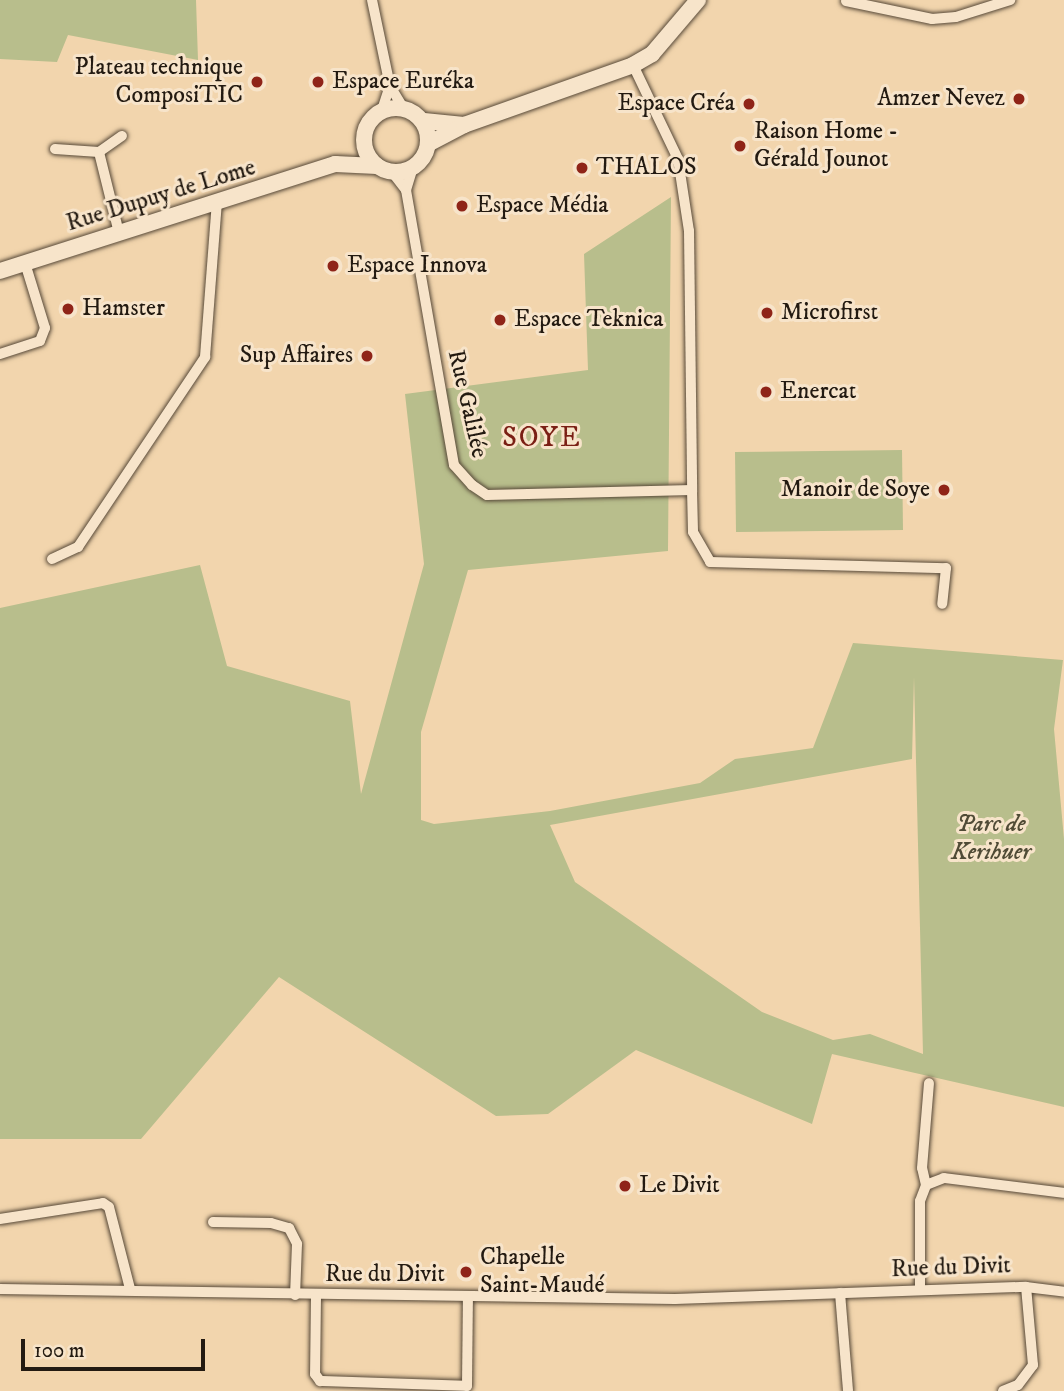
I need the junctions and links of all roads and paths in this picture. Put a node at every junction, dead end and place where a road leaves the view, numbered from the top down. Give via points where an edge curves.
1 (372, 0) edge
2 (698, 0) edge
3 (1010, 0) edge
4 (846, 1) edge
5 (633, 65) junction
6 (390, 86) junction
7 (404, 109) junction
8 (382, 110) junction
9 (424, 121) junction
10 (464, 125) junction
11 (122, 136) dead end
12 (364, 140) junction
13 (428, 144) junction
14 (55, 149) dead end
15 (99, 152) junction
16 (335, 164) junction
17 (377, 166) junction
18 (413, 167) junction
19 (392, 173) junction
20 (406, 190) junction
21 (217, 202) junction
22 (119, 233) junction
23 (25, 263) junction
24 (0, 271) edge
25 (0, 354) edge
26 (692, 489) junction
27 (52, 559) dead end
28 (942, 604) dead end
29 (929, 1083) dead end
30 (926, 1185) junction
31 (1064, 1193) edge
32 (0, 1219) edge
33 (213, 1222) dead end
34 (1026, 1287) junction
35 (0, 1289) edge
36 (130, 1289) junction
37 (920, 1290) junction
38 (1064, 1292) edge
39 (840, 1293) junction
40 (295, 1295) junction
41 (316, 1296) junction
42 (468, 1296) junction
43 (469, 1388) edge
44 (848, 1391) edge
45 (1003, 1391) edge

1 - 6 street
2 - 5 street via 652,54
3 - 4 street via 956,17 932,19
5 - 10 street
5 - 26 street via 678,159 689,231
6 - 7 street
6 - 8 street
7 - 8 street
7 - 9 street
8 - 12 street via 369,124
9 - 10 street
9 - 13 street
10 - 13 street
11 - 15 street
12 - 16 street, Rue Dupuy de Lome
12 - 17 street
13 - 18 street
14 - 15 street
15 - 22 street
16 - 17 street, Rue Dupuy de Lome
16 - 21 street, Rue Dupuy de Lome
17 - 19 street
18 - 19 street
18 - 20 street, Rue Galilée
19 - 20 street, Rue Galilée
20 - 26 street, Rue Galilée via 454,465 472,485 487,495
21 - 22 street, Rue Dupuy de Lome
21 - 27 street via 205,357 78,547
22 - 23 street, Rue Dupuy de Lome
23 - 24 street, Rue Dupuy de Lome
23 - 25 street via 45,328 40,341
26 - 28 street via 693,532 710,562 946,568
29 - 30 street via 922,1168
30 - 31 street via 944,1178
30 - 37 street via 920,1201
32 - 36 street via 103,1203 109,1208
33 - 40 street via 271,1223 289,1228 297,1244
34 - 37 street, Rue du Divit
34 - 38 street, Rue du Divit
34 - 45 street via 1032,1365 1018,1385
35 - 36 street, Rue du Divit
36 - 40 street, Rue du Divit
37 - 39 street, Rue du Divit
39 - 42 street, Rue du Divit via 675,1299
39 - 44 street
40 - 41 street, Rue du Divit
41 - 42 street, Rue du Divit
41 - 43 street via 315,1374 320,1381
42 - 43 street

